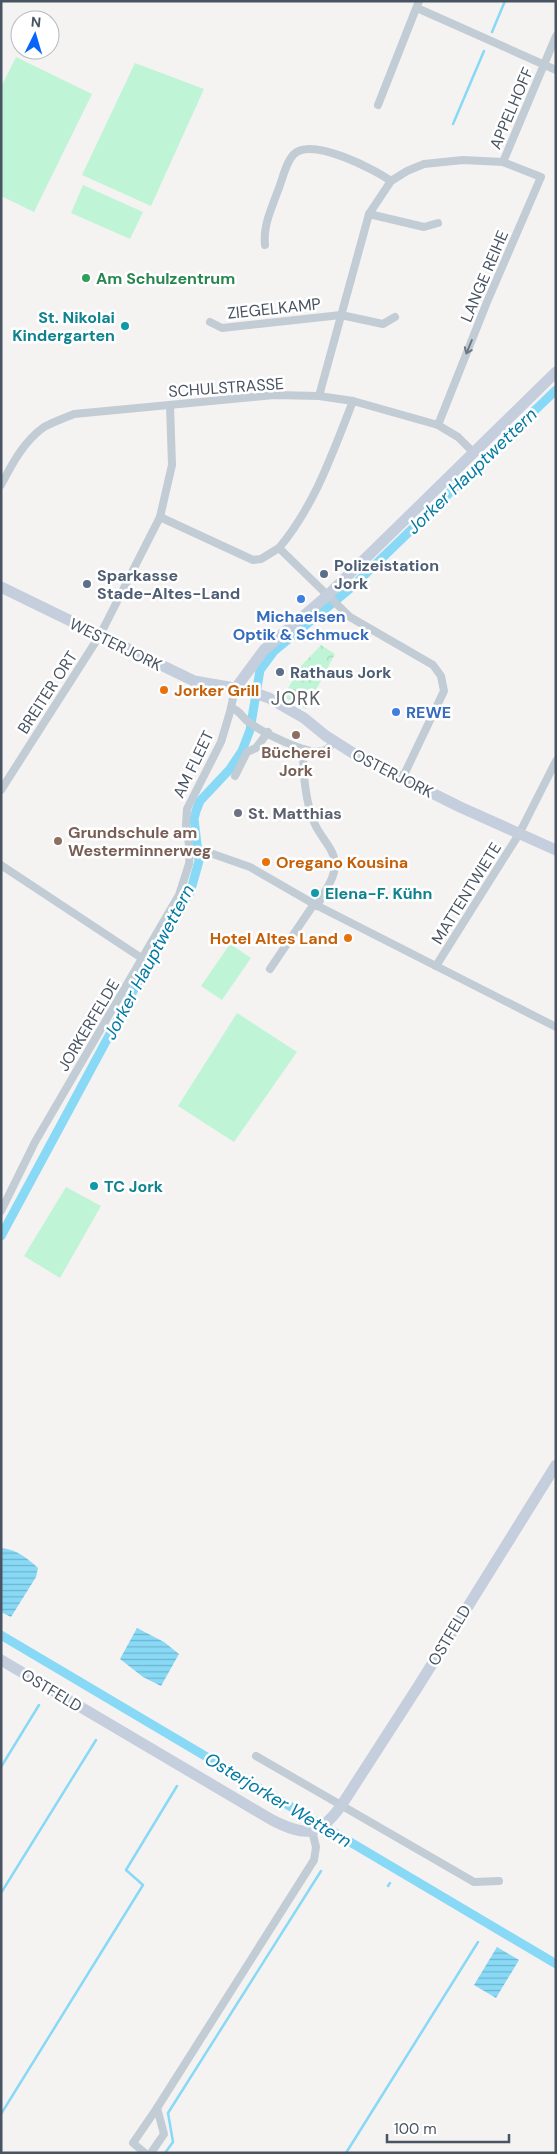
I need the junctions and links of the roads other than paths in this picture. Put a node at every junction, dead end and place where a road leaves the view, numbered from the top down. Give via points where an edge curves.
1 (418, 4) edge
2 (556, 36) edge
3 (544, 64) junction
4 (556, 70) edge
5 (378, 105) dead end
6 (503, 162) junction
7 (391, 180) junction
8 (369, 214) junction
9 (438, 223) dead end
10 (265, 245) dead end
11 (341, 315) junction
12 (395, 317) dead end
13 (210, 322) dead end
14 (556, 372) edge
15 (319, 396) junction
16 (353, 401) junction
17 (170, 405) junction
18 (438, 425) junction
19 (473, 452) junction
20 (1, 485) edge
21 (160, 517) junction
22 (279, 548) junction
23 (1, 587) edge
24 (334, 599) junction
25 (100, 635) junction
26 (235, 688) junction
27 (231, 708) junction
28 (268, 732) junction
29 (334, 741) junction
30 (303, 749) junction
31 (556, 761) edge
32 (235, 776) dead end
33 (402, 779) junction
34 (1, 790) edge
35 (519, 834) junction
36 (556, 850) edge
37 (192, 851) junction
38 (1, 865) edge
39 (315, 905) junction
40 (143, 959) junction
41 (436, 966) junction
42 (270, 969) dead end
43 (556, 1027) edge
44 (1, 1210) edge
45 (556, 1465) edge
46 (1, 1660) edge
47 (256, 1756) dead end
48 (341, 1806) junction
49 (315, 1830) junction
50 (499, 1882) dead end
51 (157, 2108) junction
52 (145, 2153) edge
53 (151, 2153) edge

1 - 3 street
1 - 5 street
2 - 3 street, APPELHOFF
3 - 4 street, APPELHOFF
3 - 6 street, APPELHOFF
6 - 7 street, LANGE REIHE via 463,160 424,164
6 -> 18 street, LANGE REIHE via 542,177 486,302
7 - 8 street
7 - 10 street via 348,158 303,149 294,155 288,166 264,232
8 - 9 street via 424,228
8 - 11 street
11 - 12 street, ZIEGELKAMP via 383,324
11 - 13 street, ZIEGELKAMP via 222,328
11 - 15 street
14 - 19 street
15 - 16 street, SCHULSTRASSE
15 - 17 street, SCHULSTRASSE via 274,396
16 - 18 street, SCHULSTRASSE
16 - 22 street via 322,479
17 - 20 street, SCHULSTRASSE via 74,414 45,427 13,461
17 - 21 street, BREITER ORT via 172,465
18 - 19 street, SCHULSTRASSE via 458,437
19 - 24 street
21 - 22 street via 253,560
21 - 25 street, BREITER ORT
22 - 24 street
23 - 25 street, WESTERJORK
24 - 26 street via 264,650
24 - 33 street via 356,620 434,665 441,676 444,691
25 - 26 street, WESTERJORK via 194,681
25 - 34 street, BREITER ORT
26 - 27 street, AM FLEET
26 - 29 street, OSTERJORK via 256,693 304,718
27 - 28 street
27 - 37 street, AM FLEET via 221,742 187,809 186,825
28 - 30 street
28 - 32 street via 256,748 247,752
29 - 30 street via 321,752
29 - 33 street, OSTERJORK
30 - 39 street via 303,769 314,821 335,864 334,874
31 - 35 street, MATTENTWIETE
33 - 35 street, OSTERJORK
35 - 36 street, OSTERJORK
35 - 41 street, MATTENTWIETE
37 - 39 street via 250,866
37 - 40 street, JORKERFELDE via 179,895
38 - 40 street
39 - 41 street
39 - 42 street
40 - 44 street, JORKERFELDE via 35,1142
41 - 43 street
45 - 48 street, OSTFELD
46 - 49 street, OSTFELD via 272,1820 294,1830
47 - 48 street
48 - 49 street, OSTFELD via 330,1821
48 - 50 street via 474,1882
49 - 51 street via 314,1860
51 - 52 street via 133,2143
51 - 53 street via 164,2134

